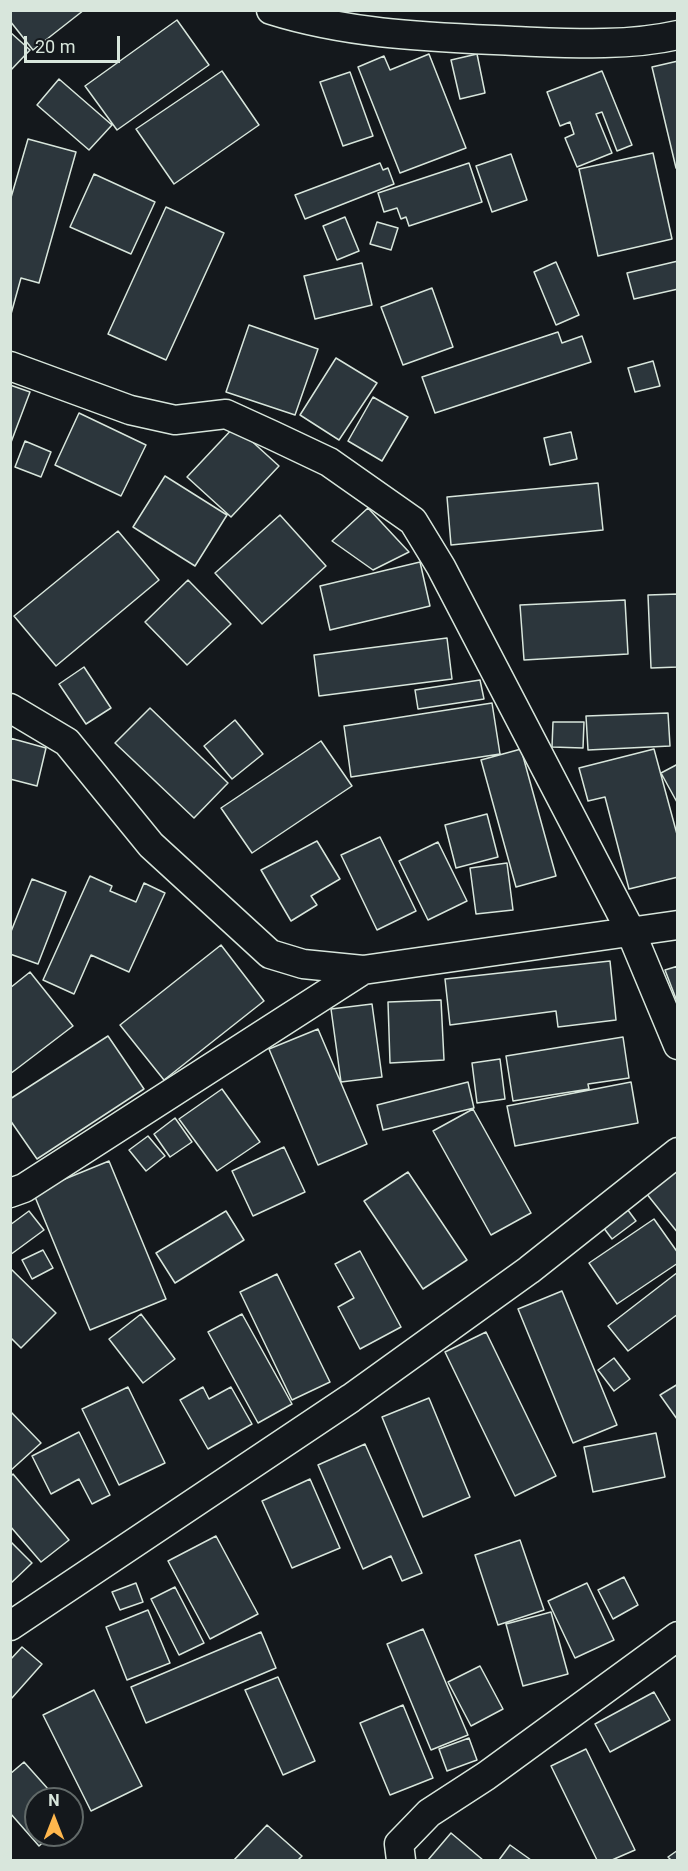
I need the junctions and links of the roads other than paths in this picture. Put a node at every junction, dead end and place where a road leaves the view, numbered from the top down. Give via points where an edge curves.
1 (271, 10) edge
2 (678, 35) edge
3 (10, 366) edge
4 (10, 708) edge
5 (678, 925) edge
6 (630, 930) junction
7 (363, 970) junction
8 (678, 1045) edge
9 (678, 1152) edge
10 (10, 1193) edge
11 (10, 1626) edge
12 (678, 1636) edge
13 (401, 1860) edge

1 - 2 street via 298,19 407,36 558,43 655,40
3 - 6 street via 130,410 175,420 226,414 329,462 413,521 447,577
4 - 7 street via 67,742 152,845 270,954 303,964
5 - 6 street
6 - 7 street
6 - 8 street
7 - 10 street via 24,1188
9 - 11 street via 529,1270 361,1391
12 - 13 street via 429,1813 399,1844

